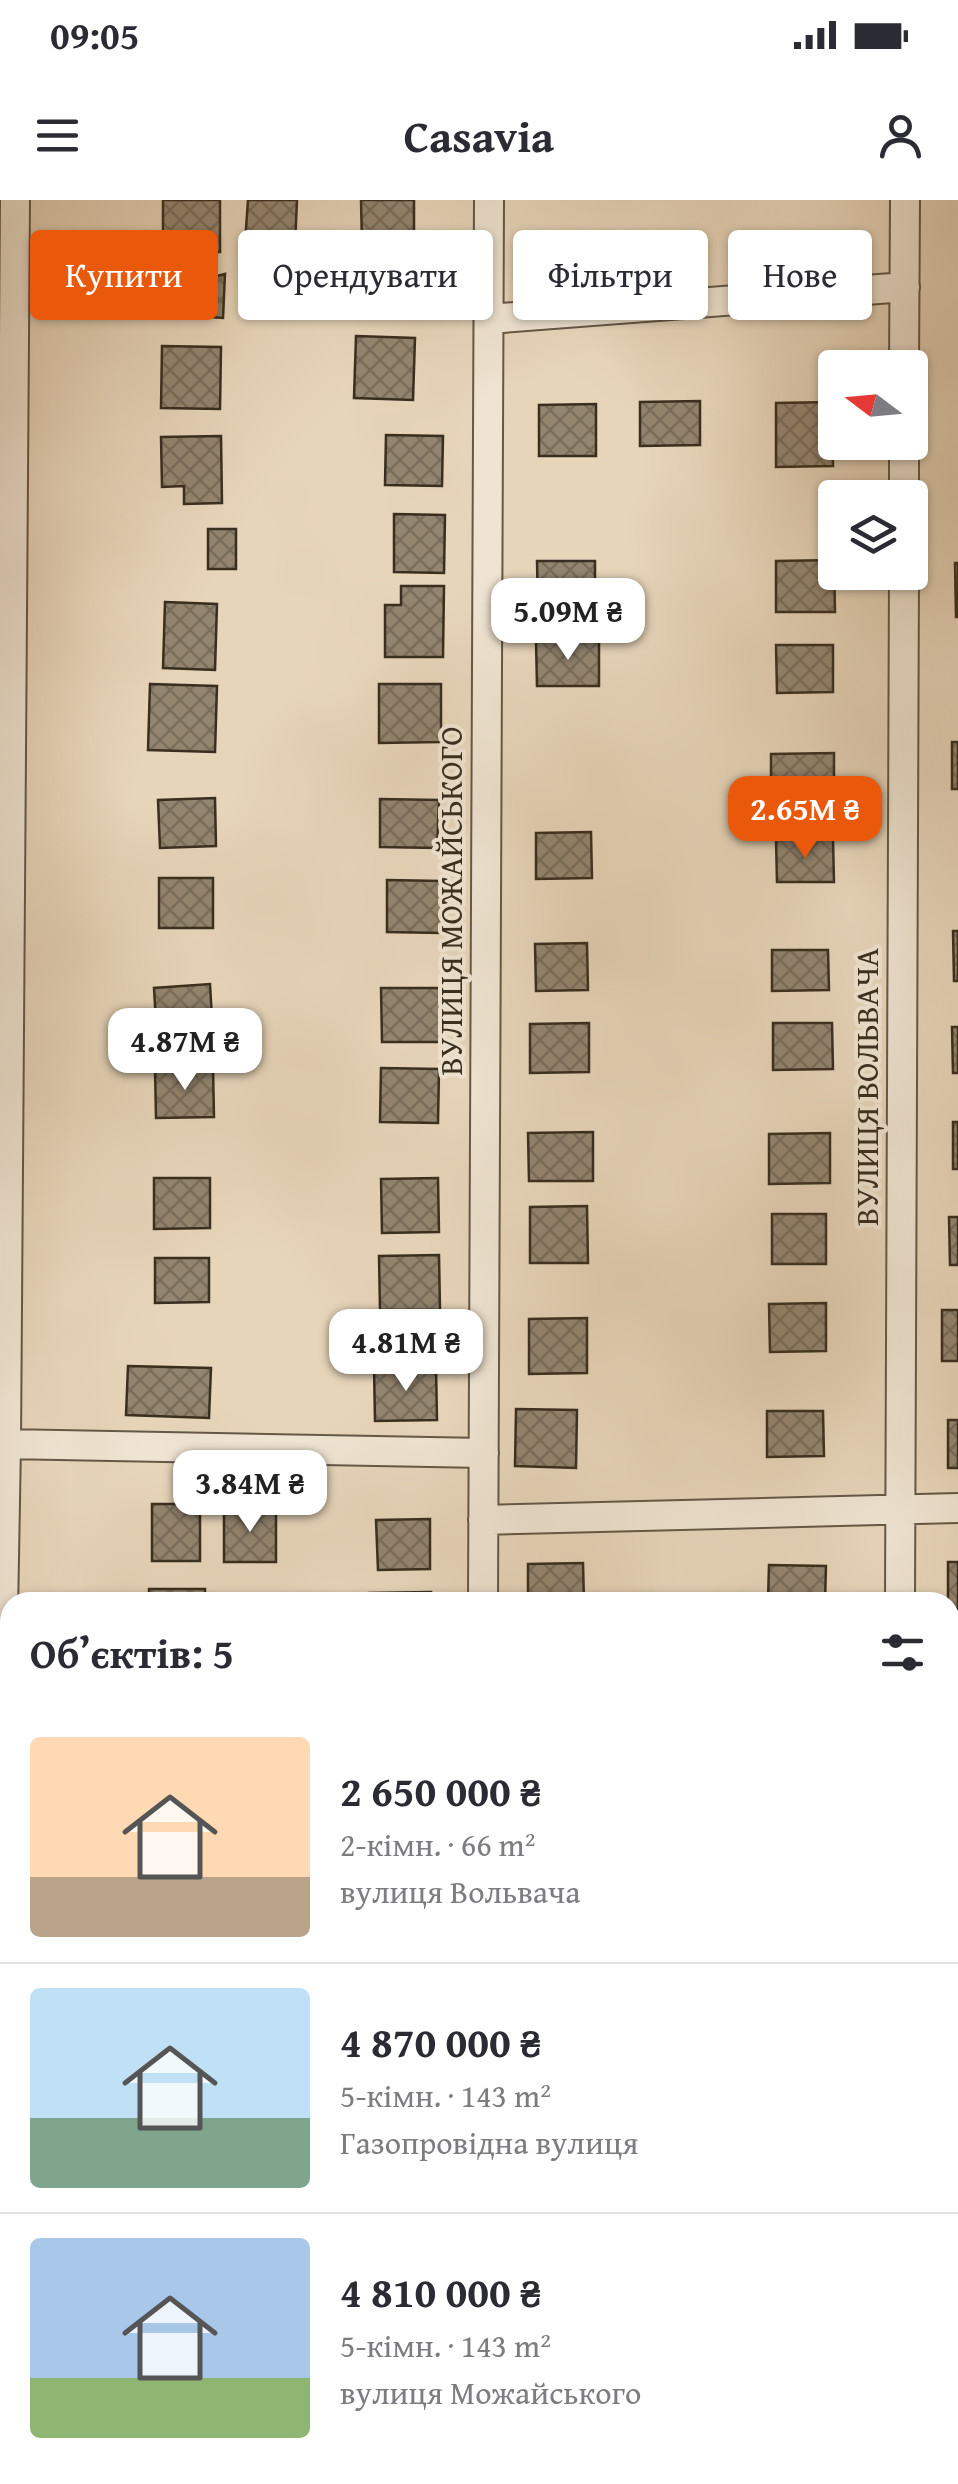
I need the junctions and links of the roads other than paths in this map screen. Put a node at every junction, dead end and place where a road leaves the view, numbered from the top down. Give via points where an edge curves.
1 (15, 200) edge
2 (489, 200) edge
3 (905, 200) edge
4 (489, 230) edge
5 (904, 286) junction
6 (489, 320) edge
7 (493, 320) edge
8 (904, 350) edge
9 (904, 590) edge
10 (6, 1444) junction
11 (484, 1453) junction
12 (958, 1508) edge
13 (900, 1509) junction
14 (484, 1520) junction
15 (3, 1592) edge
16 (483, 1592) edge
17 (900, 1592) edge

1 - 10 street
2 - 4 street, ВУЛИЦЯ МОЖАЙСЬКОГО
3 - 5 street
5 - 7 street
5 - 8 street
6 - 11 street, ВУЛИЦЯ МОЖАЙСЬКОГО
9 - 13 street, ВУЛИЦЯ ВОЛЬВАЧА
10 - 11 street
10 - 15 street
11 - 14 street, ВУЛИЦЯ МОЖАЙСЬКОГО
12 - 13 street
13 - 14 street
13 - 17 street, ВУЛИЦЯ ВОЛЬВАЧА
14 - 16 street, ВУЛИЦЯ МОЖАЙСЬКОГО

